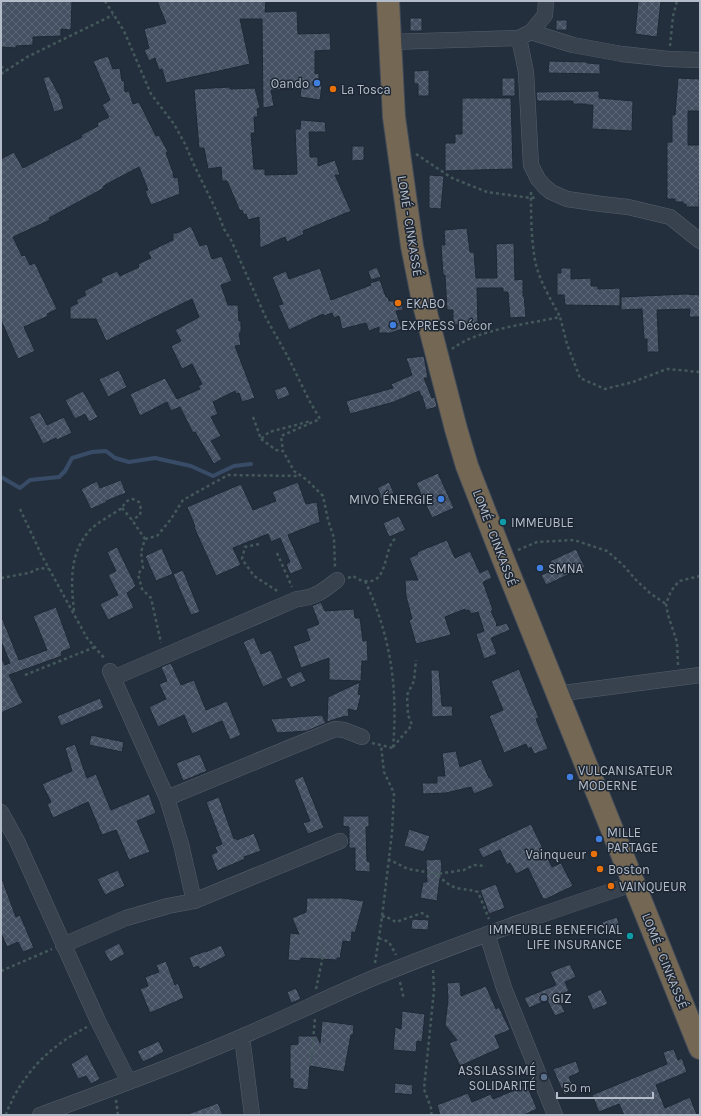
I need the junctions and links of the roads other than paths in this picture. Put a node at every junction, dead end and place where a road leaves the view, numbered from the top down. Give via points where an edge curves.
1 (388, 1) edge
2 (546, 1) edge
3 (525, 35) junction
4 (390, 42) junction
5 (700, 60) edge
6 (700, 242) edge
7 (337, 580) road end
8 (700, 675) edge
9 (556, 694) junction
10 (362, 737) road end
11 (167, 798) junction
12 (1, 812) edge
13 (340, 841) dead end
14 (633, 884) junction
15 (194, 901) junction
16 (490, 933) junction
17 (63, 945) junction
18 (242, 1037) junction
19 (700, 1048) edge
20 (129, 1082) junction
21 (40, 1115) edge
22 (252, 1115) edge
23 (555, 1115) edge

1 - 4 highway, LOMÉ - CINKASSÉ
2 - 3 street via 545,15
3 - 4 street
3 - 5 street via 622,54 668,60
3 - 6 street via 531,165 538,179 552,192 567,199 628,207 670,217
4 - 9 highway, LOMÉ - CINKASSÉ via 397,142 423,301 467,466
7 - 11 street via 320,593 295,600 167,655 111,675
8 - 9 street
9 - 14 highway, LOMÉ - CINKASSÉ
10 - 11 street via 335,729
11 - 15 street
12 - 17 street via 17,841
13 - 15 street
14 - 16 street
14 - 19 highway, LOMÉ - CINKASSÉ
15 - 17 street via 126,918
16 - 18 street via 372,979
16 - 23 street via 504,988
17 - 20 street
18 - 20 street
18 - 22 street
20 - 21 street

